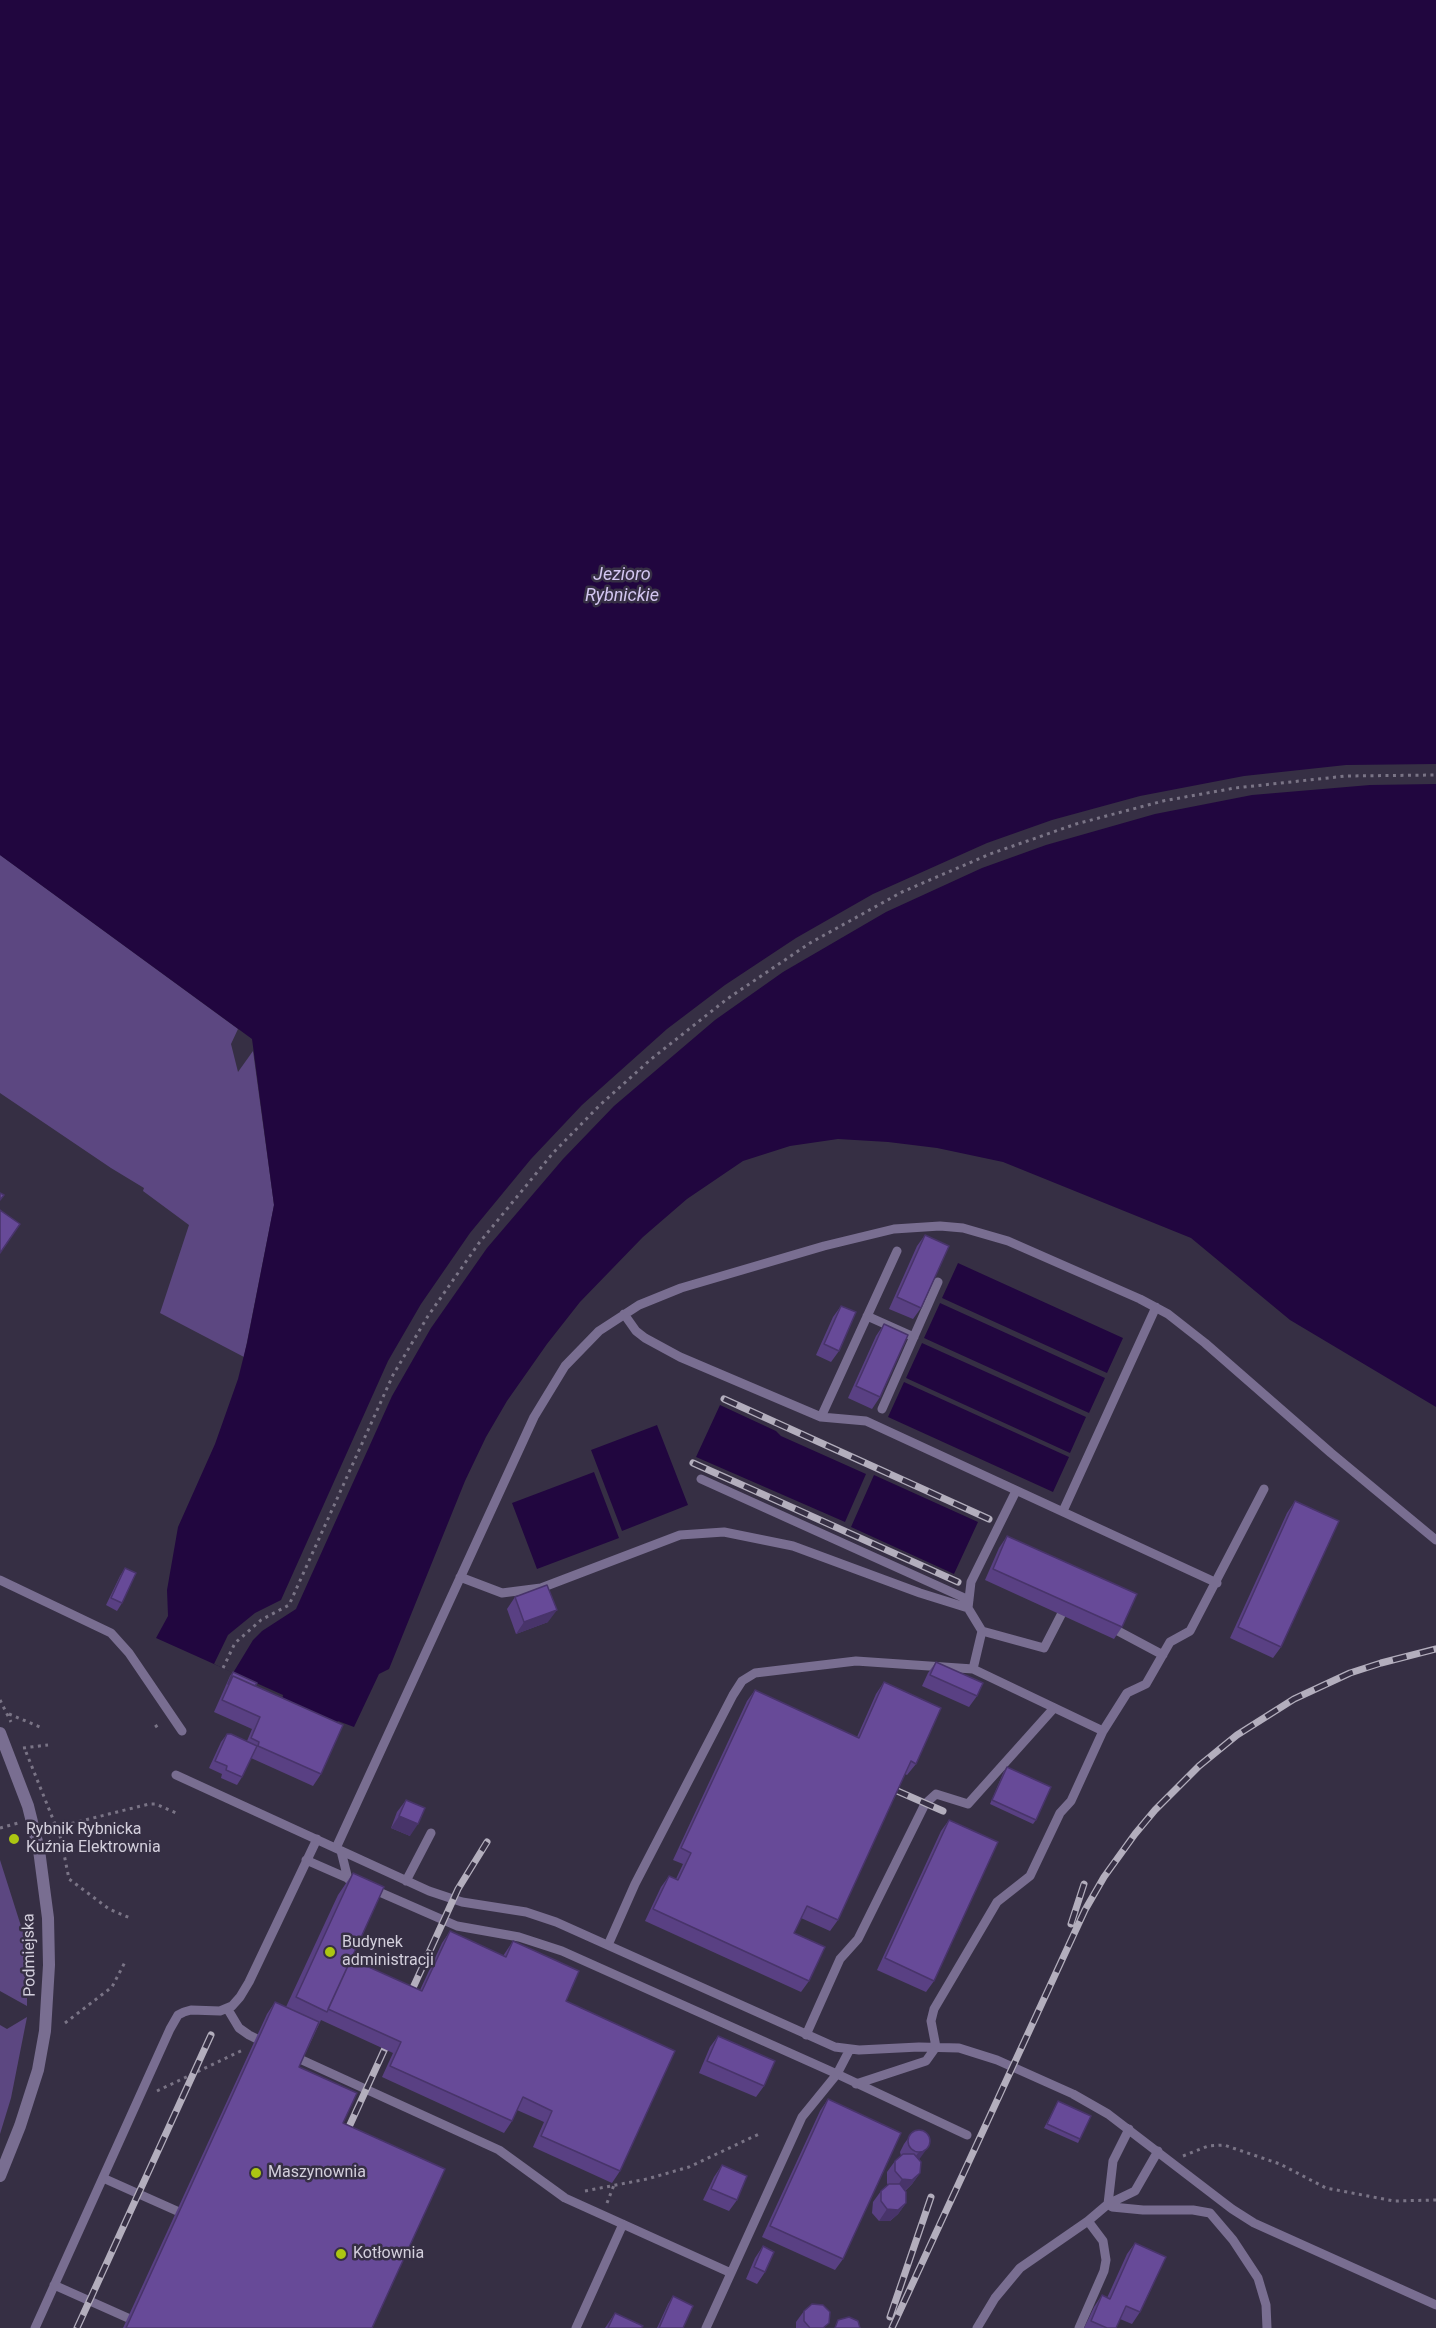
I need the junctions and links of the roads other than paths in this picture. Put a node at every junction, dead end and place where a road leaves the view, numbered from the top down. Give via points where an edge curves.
1 (897, 1251) dead end
2 (938, 1282) edge
3 (1156, 1307) junction
4 (624, 1314) junction
5 (867, 1316) junction
6 (914, 1337) junction
7 (882, 1408) edge
8 (821, 1418) junction
9 (701, 1479) dead end
10 (1264, 1489) dead end
11 (1016, 1491) junction
12 (1064, 1512) junction
13 (1436, 1540) edge
14 (460, 1577) junction
15 (0, 1580) edge
16 (1217, 1583) junction
17 (968, 1604) junction
18 (1061, 1615) edge
19 (982, 1631) junction
20 (1118, 1631) edge
21 (1162, 1655) junction
22 (973, 1669) junction
23 (1054, 1708) junction
24 (182, 1731) dead end
25 (1103, 1731) junction
26 (0, 1733) edge
27 (176, 1775) dead end
28 (431, 1833) dead end
29 (316, 1839) junction
30 (338, 1850) junction
31 (306, 1860) junction
32 (348, 1879) junction
33 (406, 1881) junction
34 (608, 1945) junction
35 (227, 2008) junction
36 (806, 2035) junction
37 (936, 2047) junction
38 (850, 2049) junction
39 (837, 2074) junction
40 (856, 2084) junction
41 (1129, 2129) junction
42 (967, 2135) dead end
43 (1158, 2151) junction
44 (0, 2176) edge
45 (103, 2178) junction
46 (1222, 2202) junction
47 (1108, 2204) junction
48 (177, 2211) edge
49 (1210, 2213) junction
50 (1088, 2221) junction
51 (622, 2224) junction
52 (731, 2273) junction
53 (54, 2285) junction
54 (1436, 2305) edge
55 (128, 2318) edge
56 (35, 2328) edge
57 (576, 2328) edge
58 (706, 2328) edge
59 (977, 2328) edge
60 (1079, 2328) edge
61 (1267, 2328) edge

1 - 5 lane
2 - 6 lane
3 - 4 lane via 1008,1241 982,1232 940,1226 894,1229 846,1240 681,1288
3 - 12 lane
3 - 13 lane via 1205,1343
4 - 8 lane via 636,1331 655,1345
4 - 14 lane via 607,1324 564,1366 534,1418
5 - 6 lane
5 - 8 lane
6 - 7 lane
8 - 11 lane via 866,1420
9 - 17 lane
10 - 16 lane
11 - 12 lane
11 - 17 lane via 971,1582
12 - 16 lane
14 - 17 lane via 502,1593 541,1588 680,1535 724,1532 793,1546 920,1593
14 - 30 lane
15 - 24 lane via 111,1633
16 - 21 lane via 1190,1631 1170,1642
17 - 19 lane
18 - 19 lane via 1044,1648
19 - 22 lane
20 - 21 lane
21 - 25 lane via 1146,1684 1127,1693
22 - 23 lane
22 - 34 lane via 856,1661 755,1673 742,1682 635,1884
23 - 25 lane
23 - 36 lane via 968,1804 936,1794 925,1804 858,1940 840,1959
25 - 37 lane via 1030,1876 997,1902 933,2008 930,2021
26 - 44 street, Podmiejska via 28,1806 39,1850 48,1918 49,1965 38,2070
27 - 29 lane
28 - 33 lane
29 - 30 lane
29 - 31 lane
30 - 32 lane
30 - 33 lane
31 - 32 lane
31 - 35 lane via 249,1982 237,2001
32 - 39 lane via 457,1926 519,1937 562,1951
33 - 34 lane via 462,1902 540,1916
34 - 36 lane
35 - 45 lane via 216,2012 191,2010 178,2015
35 - 51 lane via 239,2028 256,2039 499,2150 565,2198
36 - 38 lane
37 - 38 lane
37 - 40 lane via 926,2061
37 - 41 lane via 969,2050 997,2060 1090,2103
38 - 39 lane
39 - 40 lane
39 - 52 lane via 802,2117
40 - 42 lane
41 - 43 lane
41 - 47 lane via 1113,2160
43 - 46 lane
43 - 47 lane via 1135,2191
45 - 48 lane
45 - 53 lane
46 - 49 lane
46 - 54 lane via 1254,2223
47 - 49 lane
47 - 50 lane
49 - 61 lane via 1258,2278 1266,2305
50 - 59 lane via 1020,2268
50 - 60 lane via 1103,2241 1106,2260
51 - 52 lane
51 - 57 lane
52 - 58 lane
53 - 55 lane
53 - 56 lane

